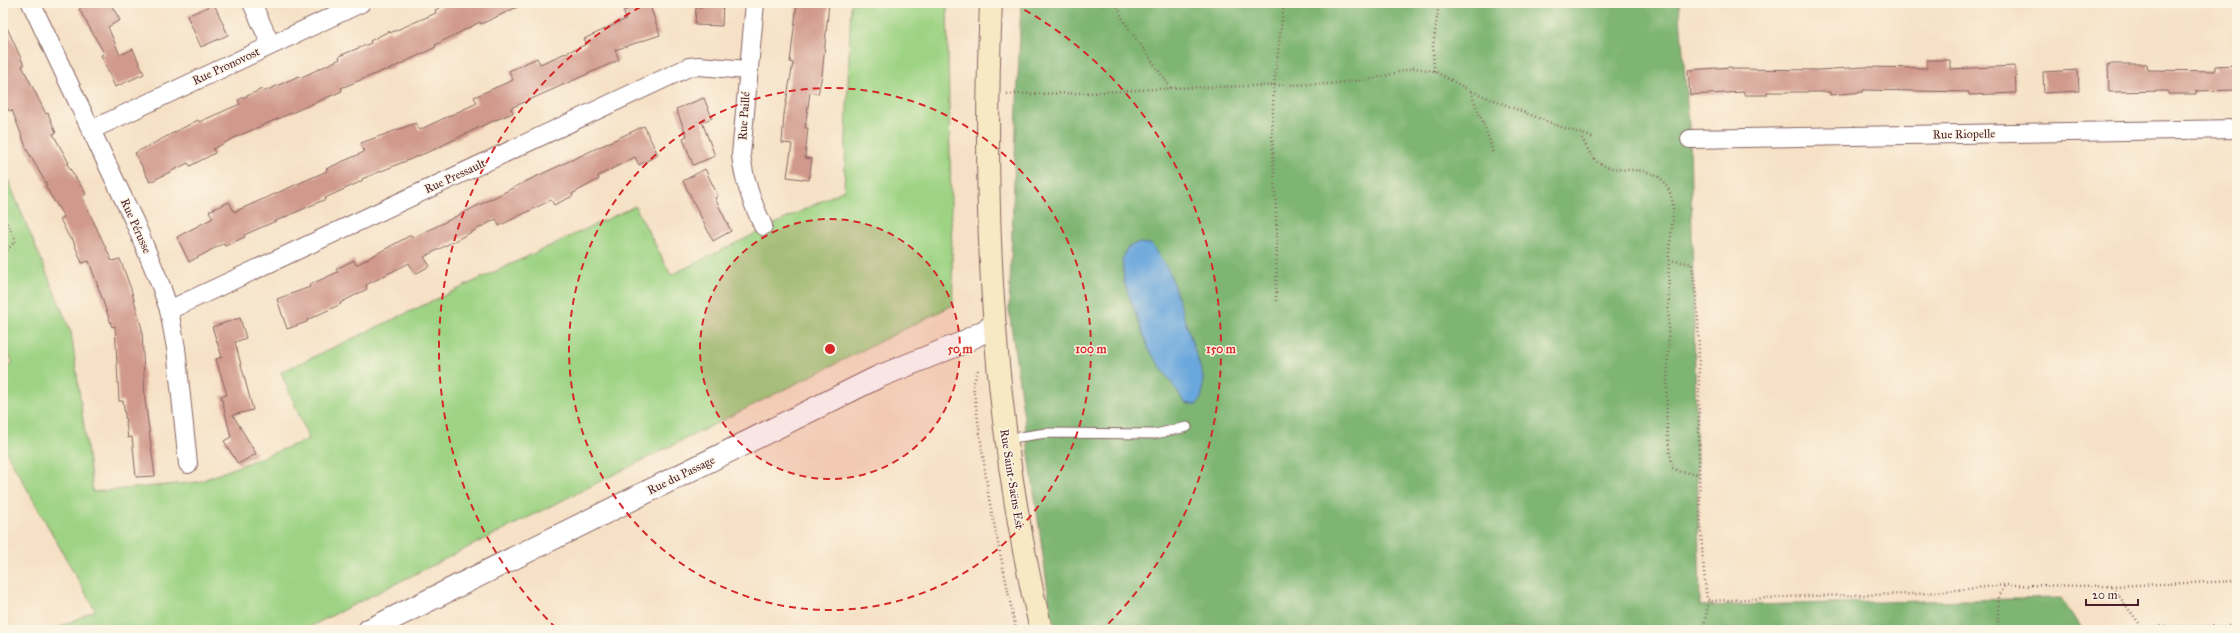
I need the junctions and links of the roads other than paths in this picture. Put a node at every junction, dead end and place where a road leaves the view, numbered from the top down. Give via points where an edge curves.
1 (31, 3) edge
2 (252, 3) edge
3 (361, 3) edge
4 (754, 3) edge
5 (990, 7) edge
6 (271, 45) junction
7 (747, 70) junction
8 (2237, 129) edge
9 (91, 130) junction
10 (1690, 139) dead end
11 (763, 226) dead end
12 (169, 310) junction
13 (994, 326) junction
14 (1187, 427) dead end
15 (1006, 439) junction
16 (188, 464) dead end
17 (369, 630) edge
18 (1040, 630) edge

1 - 9 street, Rue Pérusse
2 - 6 street
3 - 6 street, Rue Pronovost
4 - 7 street, Rue Paillé
5 - 13 main road, Rue Saint-Saëns Est via 989,213
6 - 9 street, Rue Pronovost
7 - 11 street, Rue Paillé via 741,155 743,176
7 - 12 street, Rue Pressault via 688,67
8 - 10 street, Rue Riopelle
9 - 12 street, Rue Pérusse via 153,264
12 - 16 street, Rue Pérusse via 176,348
13 - 15 main road, Rue Saint-Saëns Est
13 - 17 street, Rue du Passage via 962,344 878,377
14 - 15 lane via 1155,434 1046,432
15 - 18 main road, Rue Saint-Saëns Est via 1024,552

